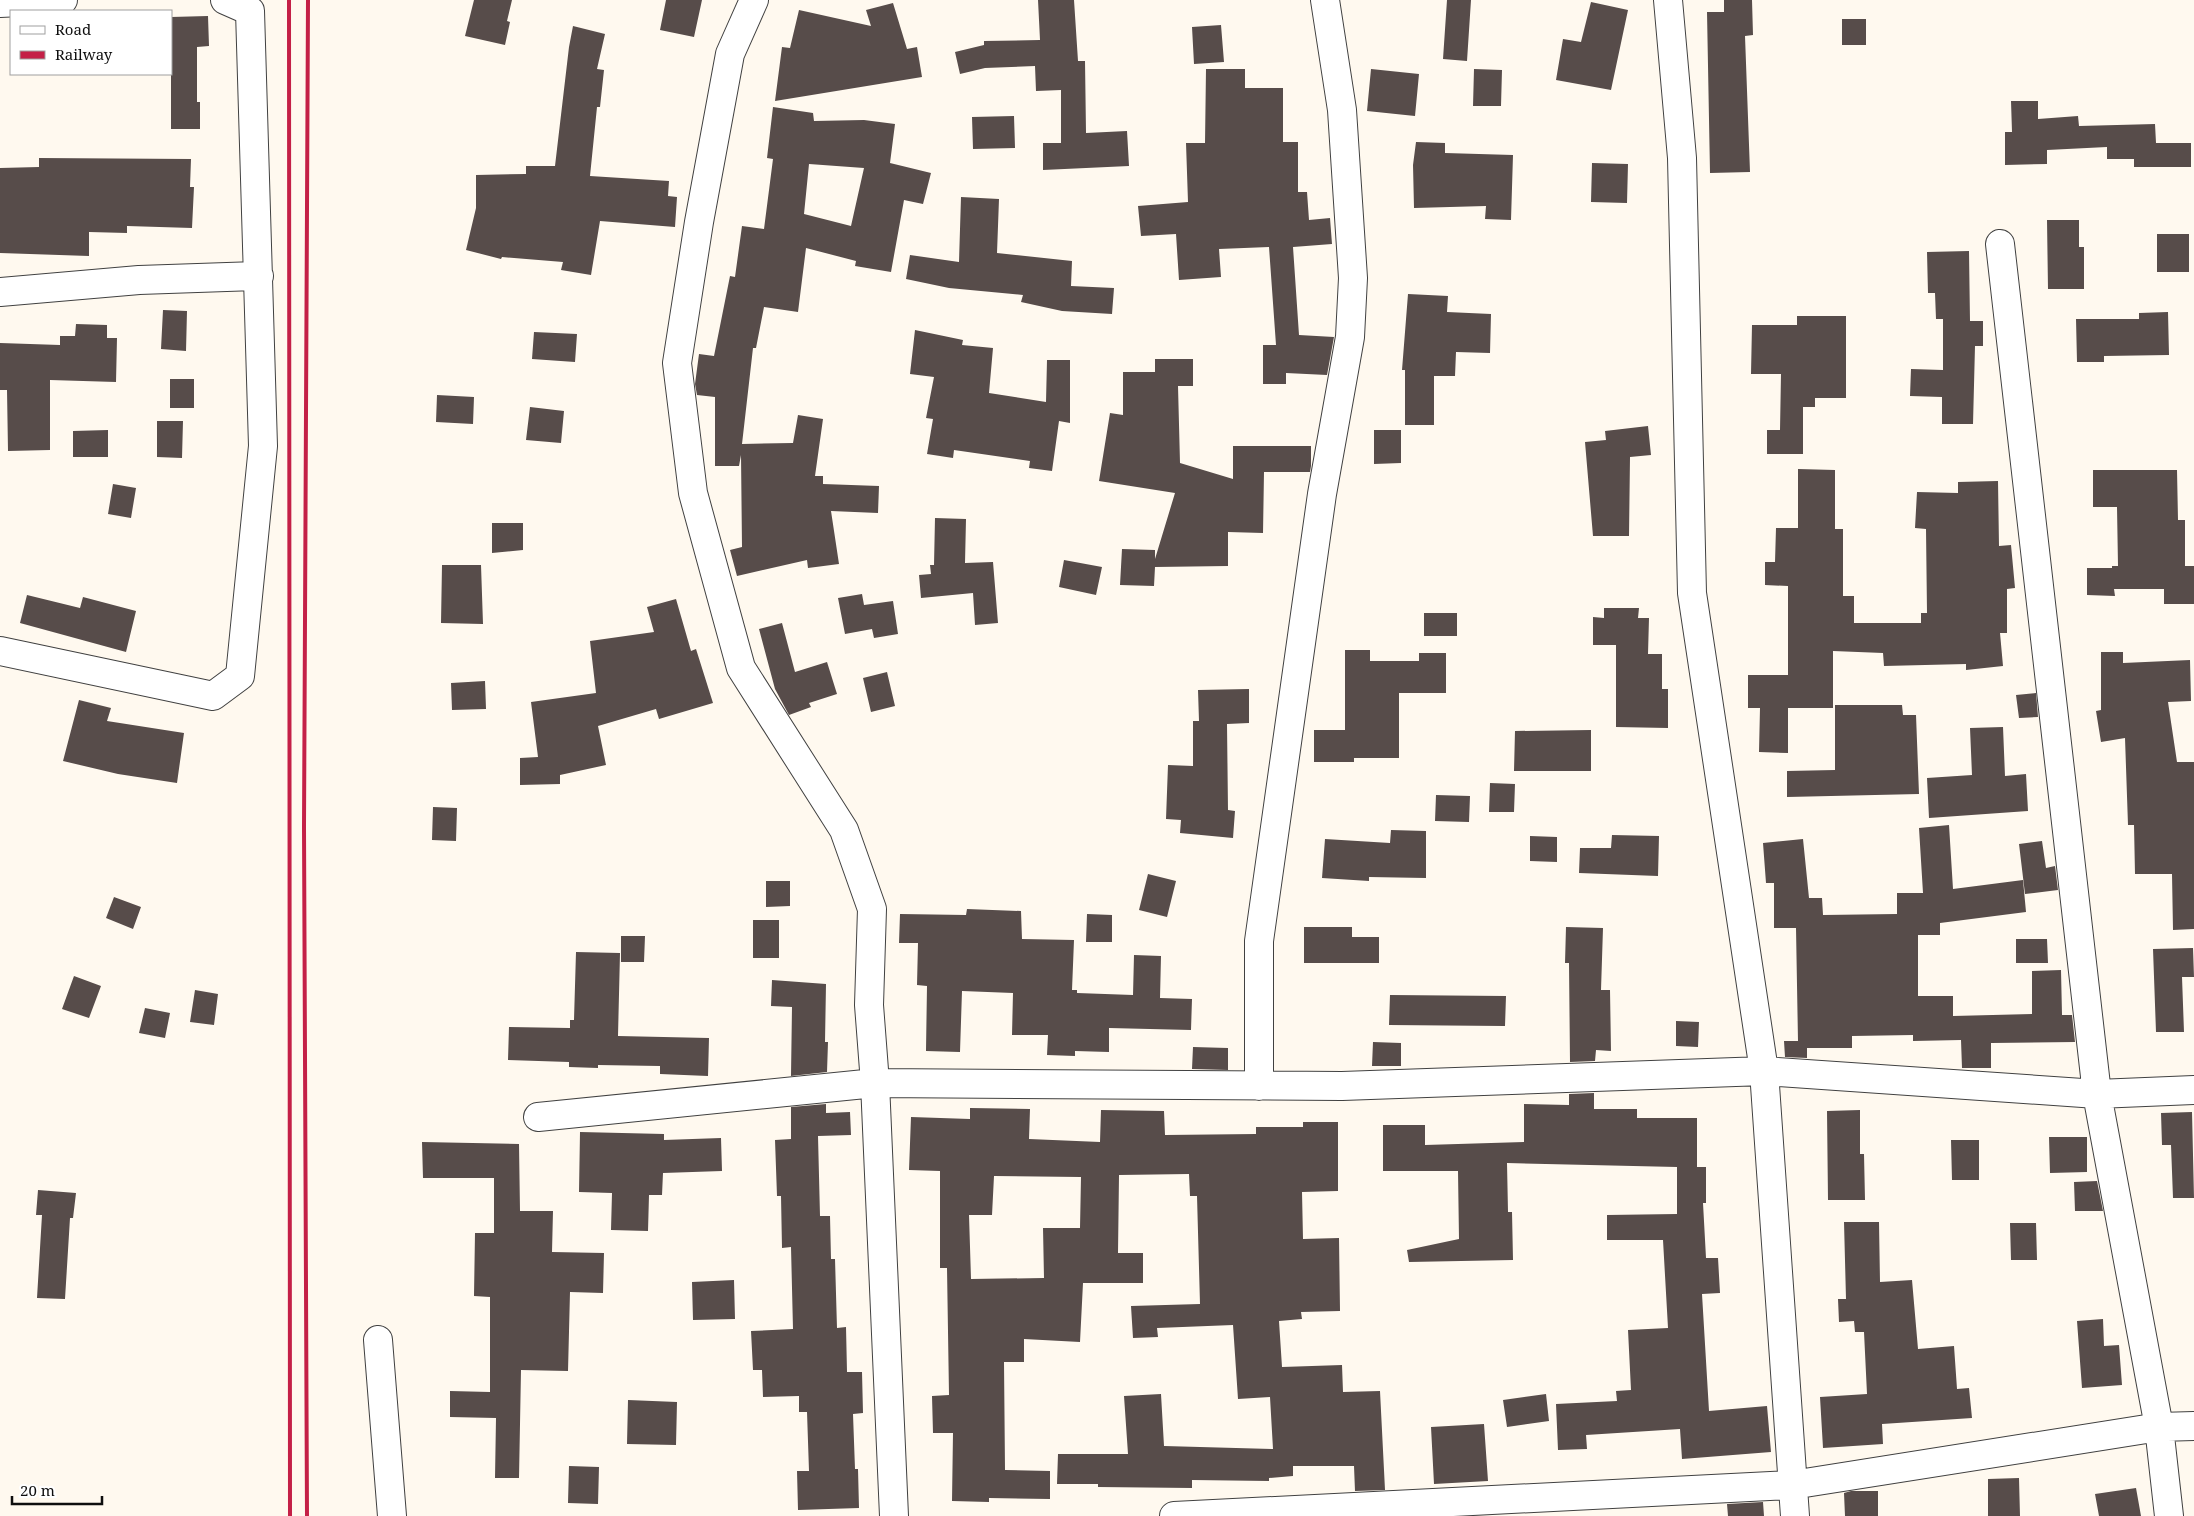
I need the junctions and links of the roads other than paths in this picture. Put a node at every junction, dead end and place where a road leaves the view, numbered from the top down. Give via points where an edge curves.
1 (63, 0) edge
2 (225, 0) edge
3 (754, 0) edge
4 (1325, 0) edge
5 (1668, 0) edge
6 (0, 3) edge
7 (2000, 244) dead end
8 (259, 276) junction
9 (0, 292) edge
10 (0, 651) edge
11 (1764, 1070) junction
12 (875, 1084) junction
13 (1259, 1086) junction
14 (2194, 1090) edge
15 (2097, 1094) junction
16 (538, 1117) dead end
17 (378, 1340) dead end
18 (2194, 1426) edge
19 (2159, 1427) junction
20 (1792, 1485) junction
21 (392, 1516) edge
22 (894, 1516) edge
23 (1174, 1516) edge
24 (1795, 1516) edge
25 (2169, 1516) edge

1 - 6 street
2 - 8 street via 250,11
3 - 12 street via 730,54 677,363 694,493 741,668 844,830 872,909 869,1005
4 - 13 street via 1342,110 1353,278 1350,337 1322,494 1259,941
5 - 11 street via 1682,158 1692,593
7 - 15 street
8 - 9 street via 139,280
8 - 10 street via 263,446 240,676 213,696
11 - 13 street via 1342,1086
11 - 15 street
11 - 20 street
12 - 13 street
12 - 16 street
12 - 22 street
14 - 15 street
15 - 19 street
17 - 21 street
18 - 19 street
19 - 20 street
19 - 25 street
20 - 23 street
20 - 24 street

